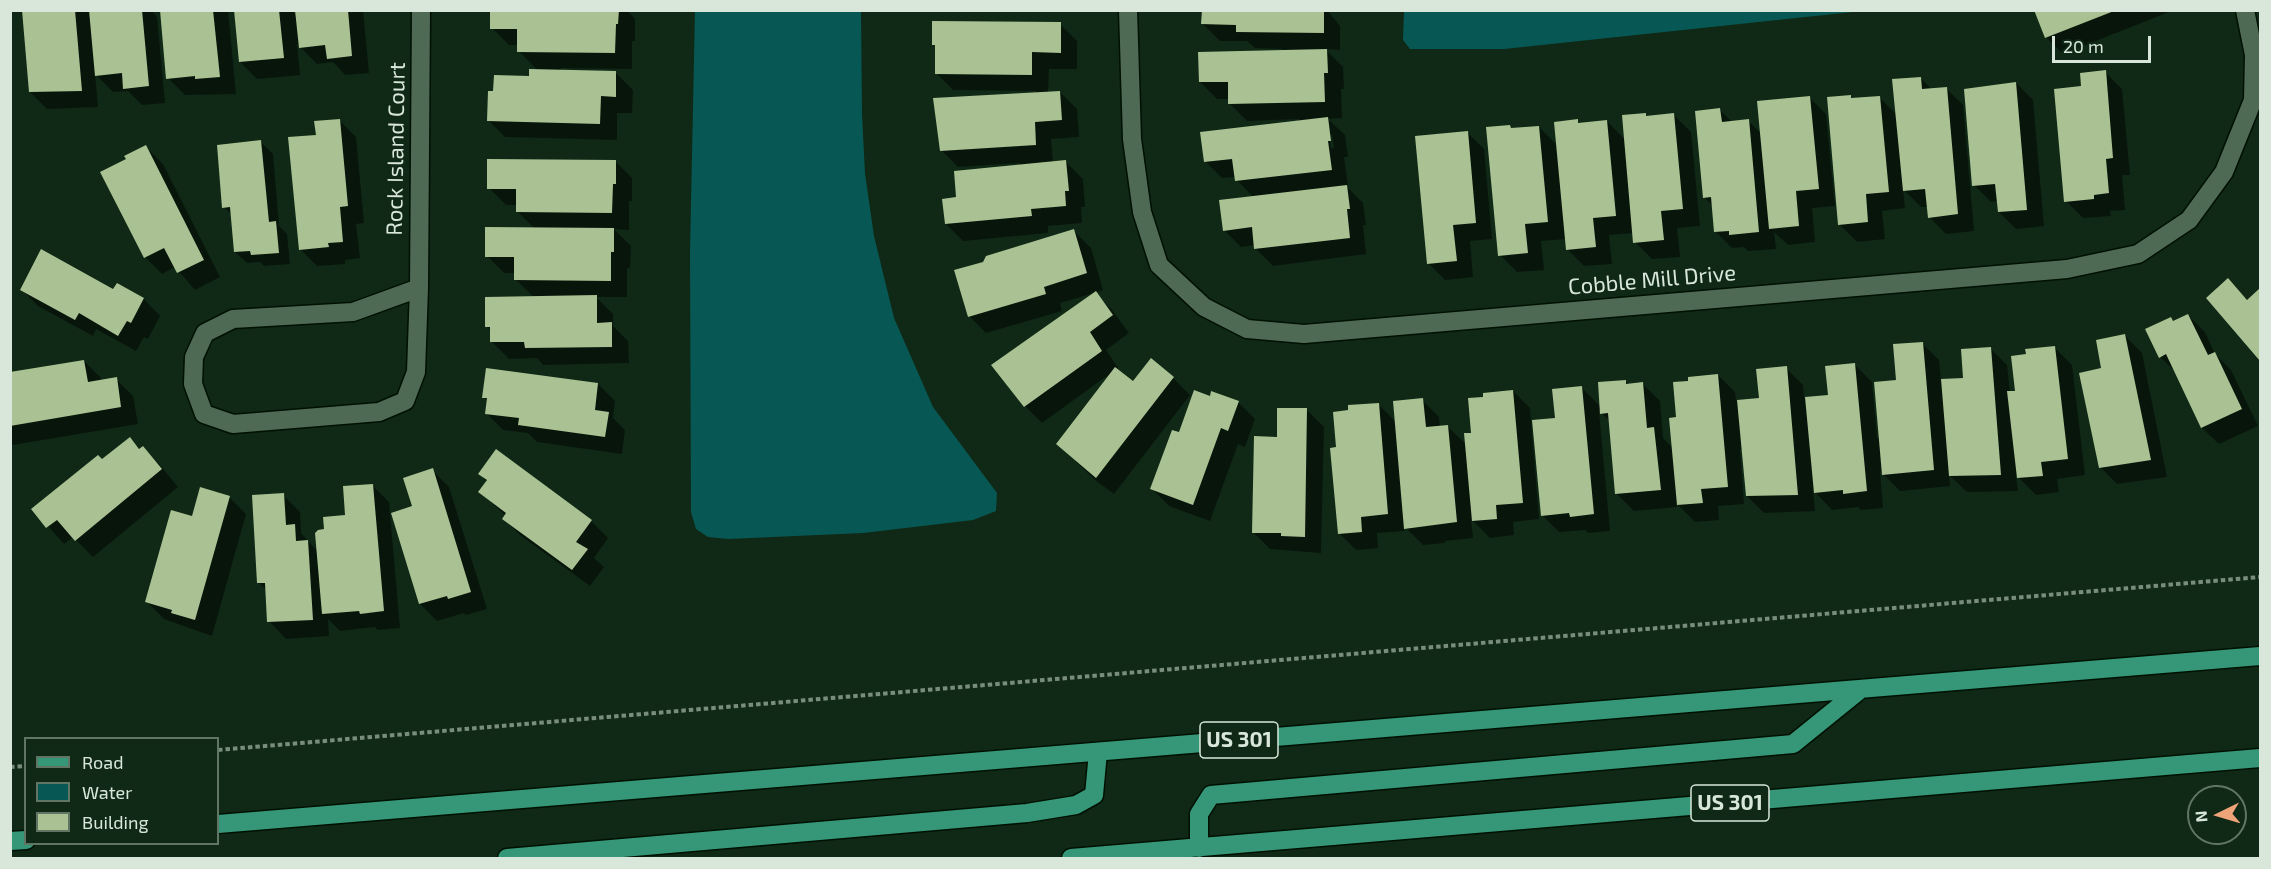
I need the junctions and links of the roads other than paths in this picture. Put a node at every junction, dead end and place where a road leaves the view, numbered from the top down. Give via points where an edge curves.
1 (421, 10) edge
2 (1128, 10) edge
3 (2245, 10) edge
4 (418, 288) junction
5 (2260, 656) edge
6 (1861, 689) junction
7 (1098, 752) junction
8 (2260, 758) edge
9 (219, 824) edge
10 (1199, 848) junction
11 (507, 858) edge
12 (1071, 858) edge

1 - 4 street, Rock Island Court
2 - 3 street, Cobble Mill Drive via 1132,139 1142,212 1159,265 1204,307 1247,329 1304,334 2067,269 2138,254 2189,220 2224,172 2253,100 2254,55
4 - 4 street, Rock Island Court via 417,372 405,401 379,412 233,424 204,414 193,384 194,357 205,333 233,319 353,312
5 - 6 main road, US 301
6 - 7 main road, US 301
6 - 10 main road via 1792,744 1211,795 1199,814
7 - 9 main road, US 301
7 - 11 main road via 1094,795 1076,805 1027,813
8 - 10 main road, US 301 / US 301
10 - 12 main road, US 301 / US 301

